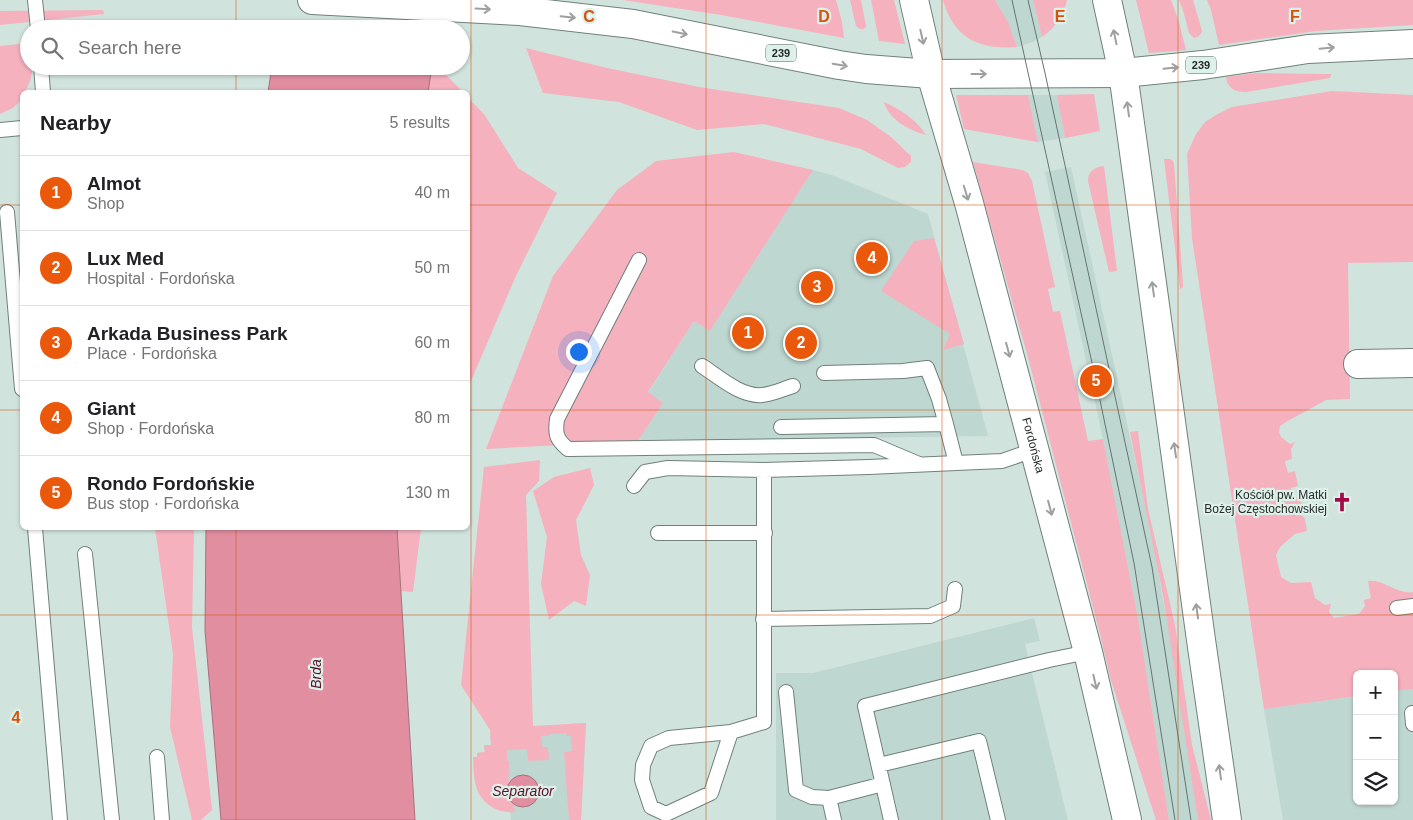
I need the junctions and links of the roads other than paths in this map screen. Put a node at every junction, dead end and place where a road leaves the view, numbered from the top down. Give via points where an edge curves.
1 (35, 0) edge
2 (312, 0) edge
3 (914, 0) edge
4 (1107, 0) edge
5 (37, 20) edge
6 (1413, 44) edge
7 (1123, 73) junction
8 (931, 74) junction
9 (42, 75) edge
10 (43, 90) edge
11 (20, 128) edge
12 (0, 130) edge
13 (7, 212) dead end
14 (639, 260) dead end
15 (1413, 363) edge
16 (1358, 364) dead end
17 (20, 365) edge
18 (702, 366) dead end
19 (824, 373) dead end
20 (794, 386) dead end
21 (946, 424) junction
22 (781, 426) dead end
23 (1034, 450) junction
24 (956, 463) junction
25 (919, 464) junction
26 (764, 470) junction
27 (634, 486) dead end
28 (34, 530) edge
29 (658, 533) dead end
30 (765, 533) junction
31 (85, 554) dead end
32 (955, 589) dead end
33 (1413, 606) edge
34 (1397, 608) dead end
35 (764, 619) junction
36 (1088, 652) junction
37 (786, 692) dead end
38 (731, 732) junction
39 (158, 757) dead end
40 (879, 765) junction
41 (883, 784) junction
42 (829, 798) junction
43 (60, 820) edge
44 (112, 820) edge
45 (162, 820) edge
46 (834, 820) edge
47 (891, 820) edge
48 (998, 820) edge
49 (1127, 820) edge
50 (1227, 820) edge

1 - 5 lane
2 -> 8 main road, 239 via 520,11 633,24 839,65
3 -> 8 main road, Fordońska
7 -> 4 main road
7 -> 6 main road, 239 via 1308,49
8 -> 7 main road, 239
50 -> 7 main road
8 -> 23 main road, Fordońska via 969,203
9 - 10 lane
11 - 12 lane
13 - 17 lane
14 - 25 lane via 557,418 559,442 568,449 874,445
15 - 16 main road
18 - 20 lane via 743,393 764,395
19 - 21 lane via 927,368
21 - 22 lane
21 - 24 lane
23 - 24 lane via 1002,461
23 -> 36 main road, Fordońska
24 - 25 lane
25 - 26 lane
26 - 27 lane via 668,468 645,472
26 - 30 lane
28 - 43 lane
29 - 30 lane
30 - 35 lane
31 - 44 lane
32 - 35 lane via 953,606 930,616
33 - 34 lane
35 - 38 lane via 764,722
36 - 40 lane via 865,706
36 -> 49 main road, Fordońska
37 - 42 lane via 796,790 812,797
38 - 38 lane via 669,738 651,746 643,765 642,780 651,807 666,814 711,793
39 - 45 lane
40 - 41 lane
40 - 48 lane via 979,741
41 - 42 lane
41 - 47 lane
42 - 46 lane

